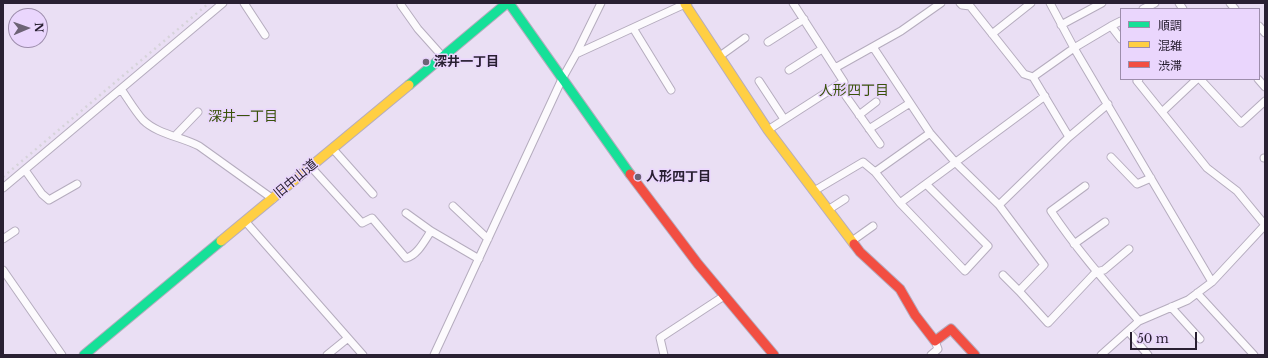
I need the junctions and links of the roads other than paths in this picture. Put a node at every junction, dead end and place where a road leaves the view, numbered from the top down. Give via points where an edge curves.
1 (223, 3) edge
2 (244, 3) edge
3 (508, 3) edge
4 (602, 3) edge
5 (686, 3) edge
6 (793, 3) edge
7 (942, 3) edge
8 (960, 3) edge
9 (1032, 3) edge
10 (1050, 3) edge
11 (1102, 3) edge
12 (401, 5) dead end
13 (804, 20) junction
14 (1120, 22) edge
15 (1062, 25) junction
16 (1111, 26) junction
17 (633, 28) junction
18 (992, 34) junction
19 (265, 35) dead end
20 (745, 38) dead end
21 (1120, 38) edge
22 (768, 42) dead end
23 (873, 47) junction
24 (1074, 48) junction
25 (822, 49) junction
26 (576, 54) junction
27 (443, 56) junction
28 (720, 56) junction
29 (835, 68) junction
30 (789, 70) dead end
31 (1034, 77) junction
32 (562, 79) junction
33 (1139, 80) edge
34 (1197, 80) edge
35 (1199, 80) edge
36 (759, 81) dead end
37 (838, 85) junction
38 (121, 89) junction
39 (671, 90) dead end
40 (1045, 96) junction
41 (1265, 100) edge
42 (876, 102) dead end
43 (910, 103) junction
44 (1108, 104) junction
45 (198, 112) dead end
46 (1162, 112) junction
47 (859, 115) junction
48 (784, 119) junction
49 (768, 130) junction
50 (869, 130) junction
51 (930, 133) junction
52 (176, 136) junction
53 (1069, 137) junction
54 (880, 144) dead end
55 (333, 149) junction
56 (1111, 158) dead end
57 (956, 163) junction
58 (311, 167) junction
59 (25, 170) junction
60 (875, 172) junction
61 (1151, 178) junction
62 (76, 184) dead end
63 (926, 184) junction
64 (1085, 186) dead end
65 (3, 188) edge
66 (814, 191) junction
67 (373, 194) dead end
68 (273, 199) junction
69 (845, 199) dead end
70 (900, 203) junction
71 (999, 205) junction
72 (453, 206) dead end
73 (828, 210) junction
74 (406, 213) dead end
75 (245, 221) junction
76 (1105, 222) dead end
77 (1265, 225) edge
78 (873, 226) dead end
79 (15, 231) dead end
80 (431, 231) junction
81 (488, 238) junction
82 (3, 239) edge
83 (852, 241) junction
84 (1074, 244) junction
85 (1128, 249) dead end
86 (479, 259) junction
87 (3, 270) edge
88 (1096, 272) junction
89 (1003, 275) dead end
90 (1212, 282) junction
91 (1019, 291) junction
92 (1197, 293) junction
93 (724, 296) junction
94 (1171, 307) junction
95 (1139, 321) junction
96 (1128, 331) junction
97 (348, 338) junction
98 (1200, 339) dead end
99 (935, 341) junction
100 (62, 355) edge
101 (84, 355) edge
102 (327, 355) edge
103 (362, 355) edge
104 (434, 355) edge
105 (664, 355) edge
106 (774, 355) edge
107 (931, 355) edge
108 (975, 355) edge
109 (1101, 355) edge
110 (1148, 355) edge
111 (1254, 355) edge

1 - 38 street
2 - 19 street
3 - 27 street, 旧中山道
3 - 32 street
4 - 26 street
5 - 17 street
5 - 28 street
6 - 13 street
7 - 23 street
8 - 18 street via 970,6
9 - 18 street
10 - 15 street
11 - 15 street
12 - 27 street via 418,29
13 - 22 street
13 - 25 street
14 - 16 street
15 - 24 street
16 - 21 street
16 - 24 street
17 - 26 street
17 - 39 street
18 - 31 street via 1024,74
20 - 28 street
23 - 29 street
23 - 43 street
24 - 31 street
24 - 44 street
25 - 29 street
25 - 30 street
26 - 32 street
27 - 55 street, 旧中山道
28 - 49 street
29 - 37 street via 844,82
31 - 40 street
32 - 81 street
32 - 93 street via 674,234
33 - 46 street
34 - 46 street
35 - 41 street via 1241,123
36 - 48 street
37 - 47 street
37 - 48 street
38 - 52 street via 144,121 160,131
38 - 59 street
40 - 53 street
40 - 57 street
42 - 47 street
43 - 50 street
43 - 51 street
44 - 53 street
44 - 61 street
45 - 52 street
46 - 77 street via 1207,168 1238,191
47 - 50 street
48 - 49 street
49 - 66 street
50 - 54 street
51 - 57 street
51 - 60 street
52 - 68 street via 199,146
53 - 71 street
55 - 58 street, 旧中山道
55 - 67 street
56 - 61 street via 1137,184
57 - 63 street
57 - 71 street
58 - 68 street, 旧中山道
58 - 80 street via 362,223 372,218 406,258 411,257
59 - 62 street via 49,200
59 - 65 street
60 - 66 street via 863,162
60 - 70 street
61 - 90 street
63 - 70 street
63 - 70 street via 988,246 965,271
64 - 84 street via 1051,211
66 - 73 street
68 - 75 street, 旧中山道
69 - 73 street
71 - 91 street via 1044,265
72 - 81 street
73 - 83 street
74 - 80 street
75 - 97 street
75 - 101 street, 旧中山道
76 - 84 street
77 - 90 street
78 - 83 street
79 - 82 street
80 - 86 street
81 - 86 street
83 - 99 street via 860,252 900,289 915,315
84 - 88 street
85 - 88 street via 1104,270
86 - 104 street
87 - 100 street
88 - 91 street via 1048,323
88 - 95 street
89 - 91 street
90 - 92 street
92 - 94 street
92 - 111 street
93 - 105 street via 660,338
93 - 106 street
94 - 95 street
94 - 98 street
95 - 96 street
96 - 109 street
96 - 110 street
97 - 102 street
97 - 103 street
99 - 107 street via 938,349
99 - 108 street via 951,330

